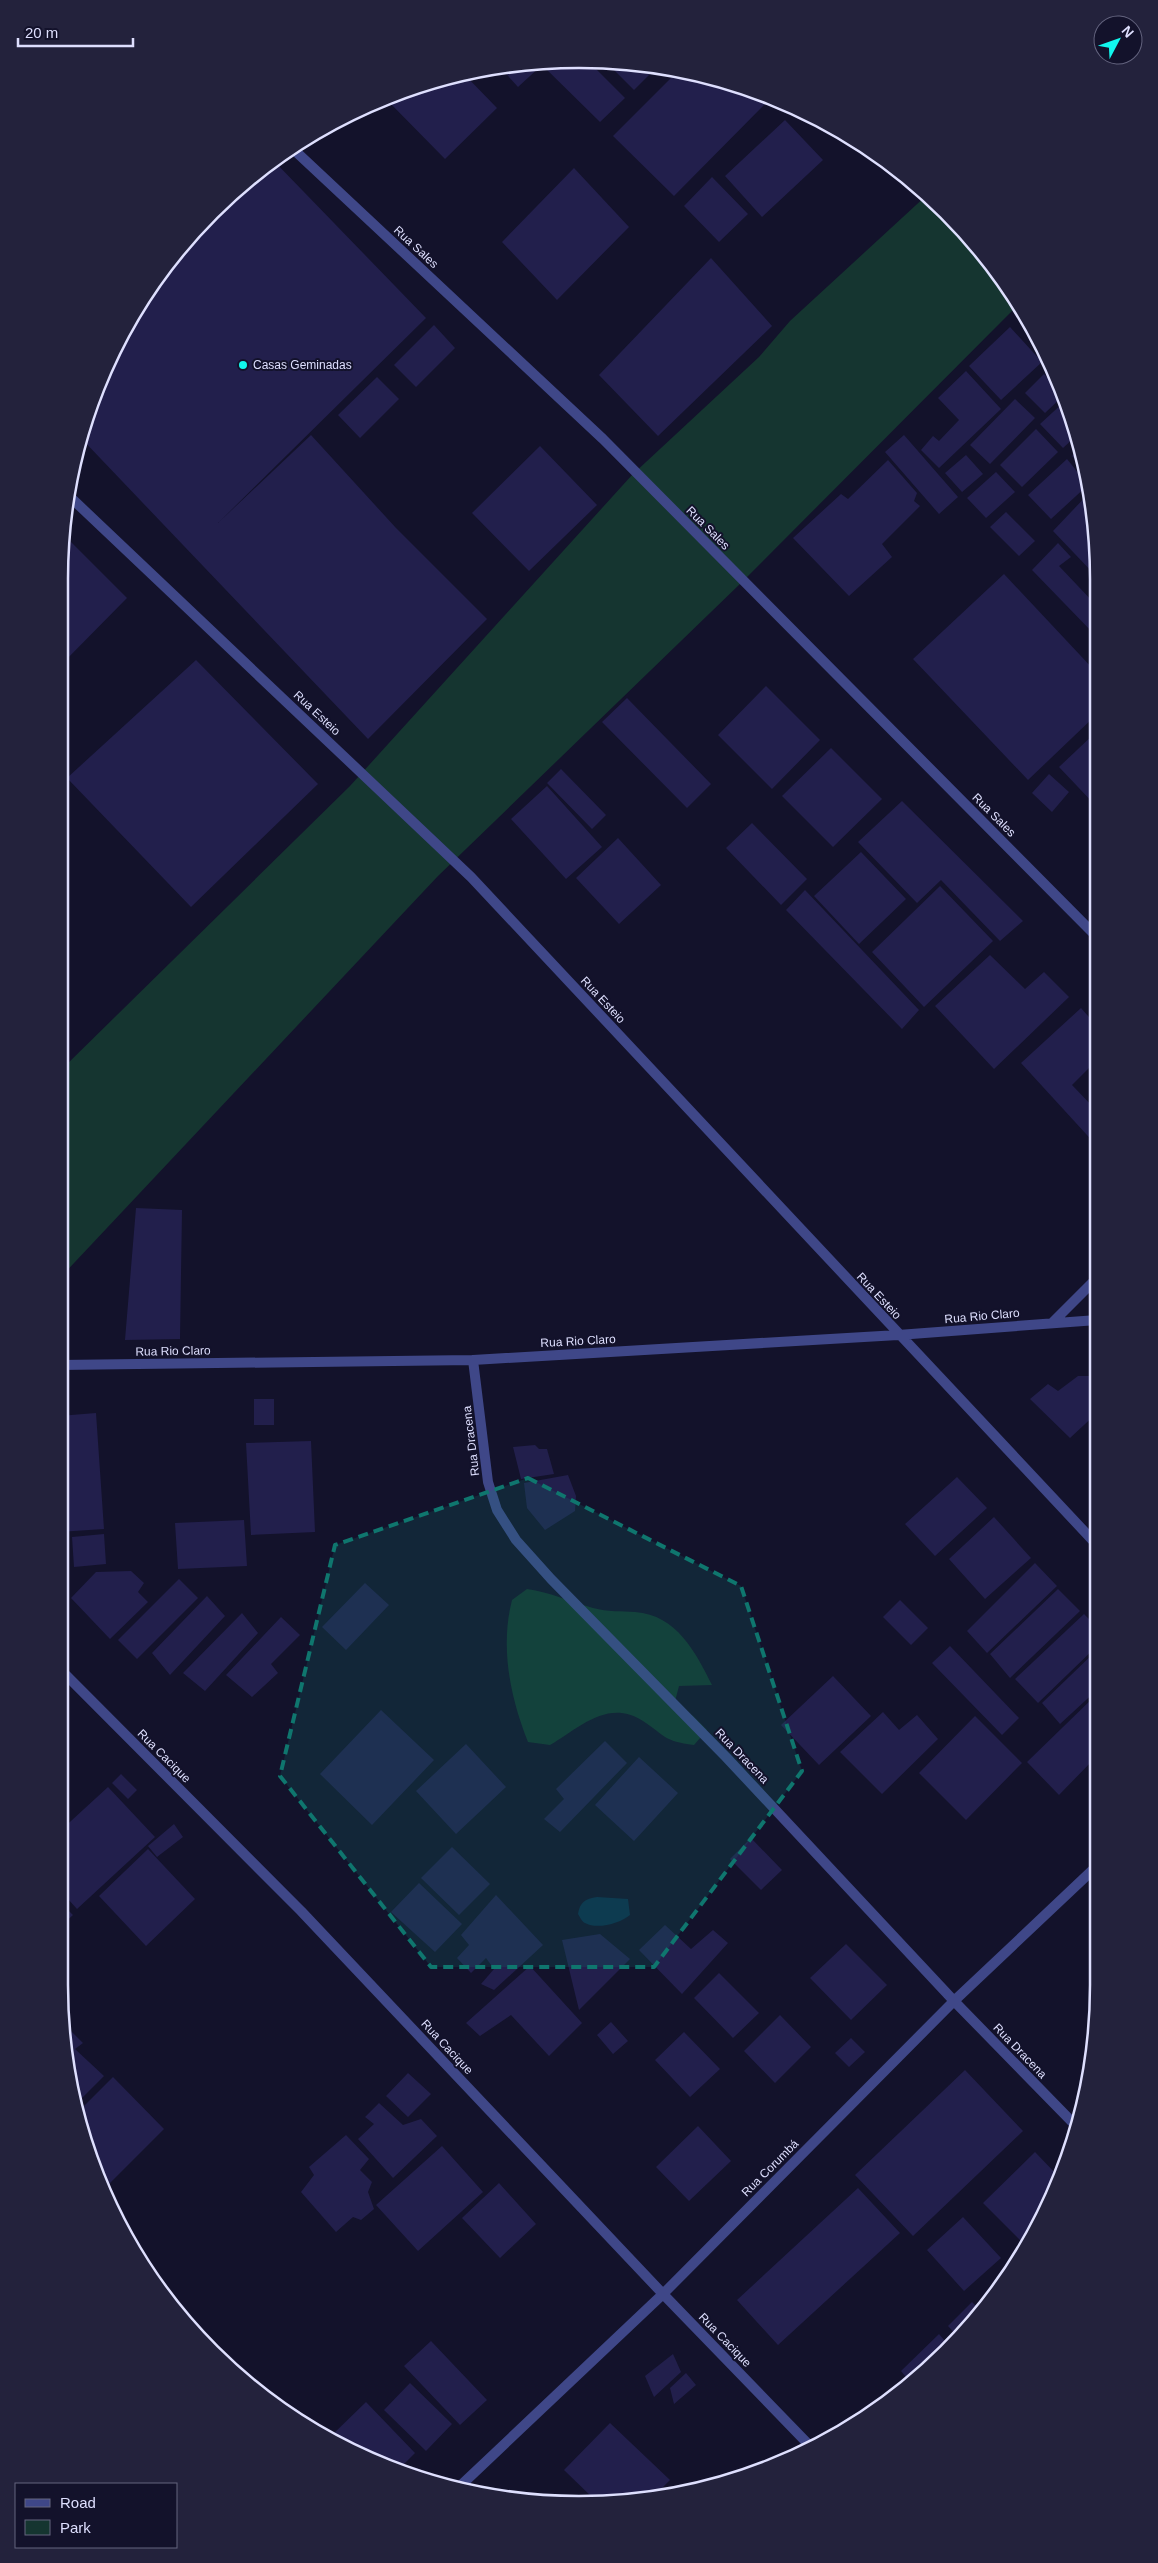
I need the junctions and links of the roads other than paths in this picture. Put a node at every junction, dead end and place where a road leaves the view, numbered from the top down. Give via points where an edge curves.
1 (297, 153) edge
2 (74, 500) edge
3 (1090, 930) edge
4 (1090, 1285) edge
5 (1090, 1320) edge
6 (1052, 1322) junction
7 (898, 1335) junction
8 (473, 1360) junction
9 (68, 1364) edge
10 (1090, 1538) edge
11 (68, 1677) edge
12 (1090, 1873) edge
13 (954, 2001) junction
14 (1071, 2121) edge
15 (663, 2294) junction
16 (806, 2442) edge
17 (465, 2482) edge

1 - 3 street, Rua Sales via 602,439
2 - 7 street, Rua Esteio via 471,877
4 - 6 street
5 - 6 street, Rua Rio Claro
6 - 7 street, Rua Rio Claro
7 - 8 street, Rua Rio Claro
7 - 10 street, Rua Esteio
8 - 9 street, Rua Rio Claro
8 - 13 street, Rua Dracena via 488,1482 497,1510 516,1540 726,1757
11 - 15 street, Rua Cacique via 301,1911
12 - 13 street, Rua Corumbá
13 - 14 street, Rua Dracena
13 - 15 street, Rua Corumbá
15 - 16 street, Rua Cacique
15 - 17 street, Rua Corumbá

